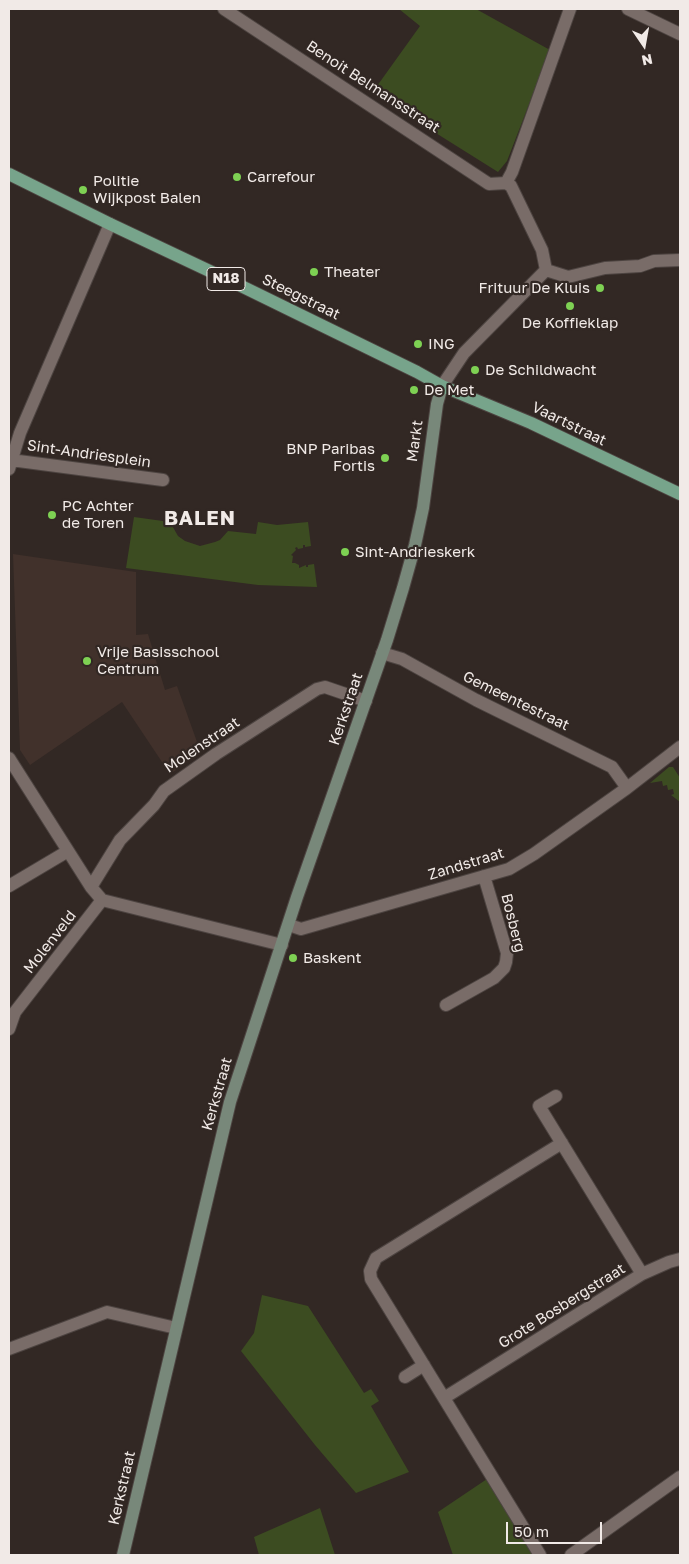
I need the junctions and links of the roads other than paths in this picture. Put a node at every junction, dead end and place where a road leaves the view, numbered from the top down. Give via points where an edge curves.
1 (224, 9) edge
2 (570, 9) edge
3 (628, 9) edge
4 (680, 34) edge
5 (9, 174) edge
6 (506, 183) junction
7 (110, 224) junction
8 (680, 260) edge
9 (546, 270) junction
10 (442, 386) junction
11 (10, 464) edge
12 (163, 480) dead end
13 (680, 494) edge
14 (382, 653) junction
15 (366, 701) junction
16 (678, 753) edge
17 (9, 758) edge
18 (628, 788) junction
19 (68, 851) junction
20 (484, 876) junction
21 (9, 886) edge
22 (91, 887) junction
23 (102, 900) junction
24 (289, 925) junction
25 (282, 945) junction
26 (446, 1005) dead end
27 (9, 1029) edge
28 (556, 1096) dead end
29 (562, 1143) junction
30 (680, 1259) edge
31 (642, 1274) junction
32 (176, 1328) junction
33 (9, 1348) edge
34 (424, 1365) junction
35 (405, 1377) dead end
36 (444, 1398) junction
37 (680, 1477) edge
38 (123, 1555) edge
39 (540, 1555) edge
40 (571, 1555) edge

1 - 6 street, Benoit Belmansstraat via 490,184
2 - 6 street
3 - 4 street
5 - 7 main road, Steegstraat / N18
6 - 9 street via 511,186 542,250
7 - 10 main road, Steegstraat / N18
7 - 11 street via 20,433
8 - 9 street via 605,268 568,277
9 - 10 street, Markt via 464,353
10 - 13 main road, Vaartstraat / N18 via 531,423
10 - 14 main road, Markt via 415,545
11 - 12 street, Sint-Andriesplein
14 - 15 main road, Kerkstraat
14 - 18 street, Gemeentestraat via 402,659 476,700 612,766
15 - 22 street, Molenstraat via 325,687 317,689 216,754 164,791 120,840
15 - 24 main road, Kerkstraat
16 - 18 street, Zandstraat
17 - 19 street
18 - 20 street, Zandstraat via 534,854 509,869
19 - 21 street
19 - 22 street
20 - 24 street, Zandstraat via 301,929
20 - 26 street, Bosberg via 507,953 506,962 494,978
22 - 23 street
23 - 25 street
23 - 27 street, Molenveld via 15,1012
24 - 25 main road, Kerkstraat
25 - 32 main road, Kerkstraat via 230,1102
28 - 29 street, Grote Bosbergstraat via 539,1106
29 - 31 street, Grote Bosbergstraat
29 - 34 street via 376,1258 370,1271 371,1279
30 - 31 street
31 - 36 street, Grote Bosbergstraat
32 - 33 street via 107,1312
32 - 38 main road, Kerkstraat
34 - 35 street
34 - 36 street
36 - 39 street
37 - 40 street

